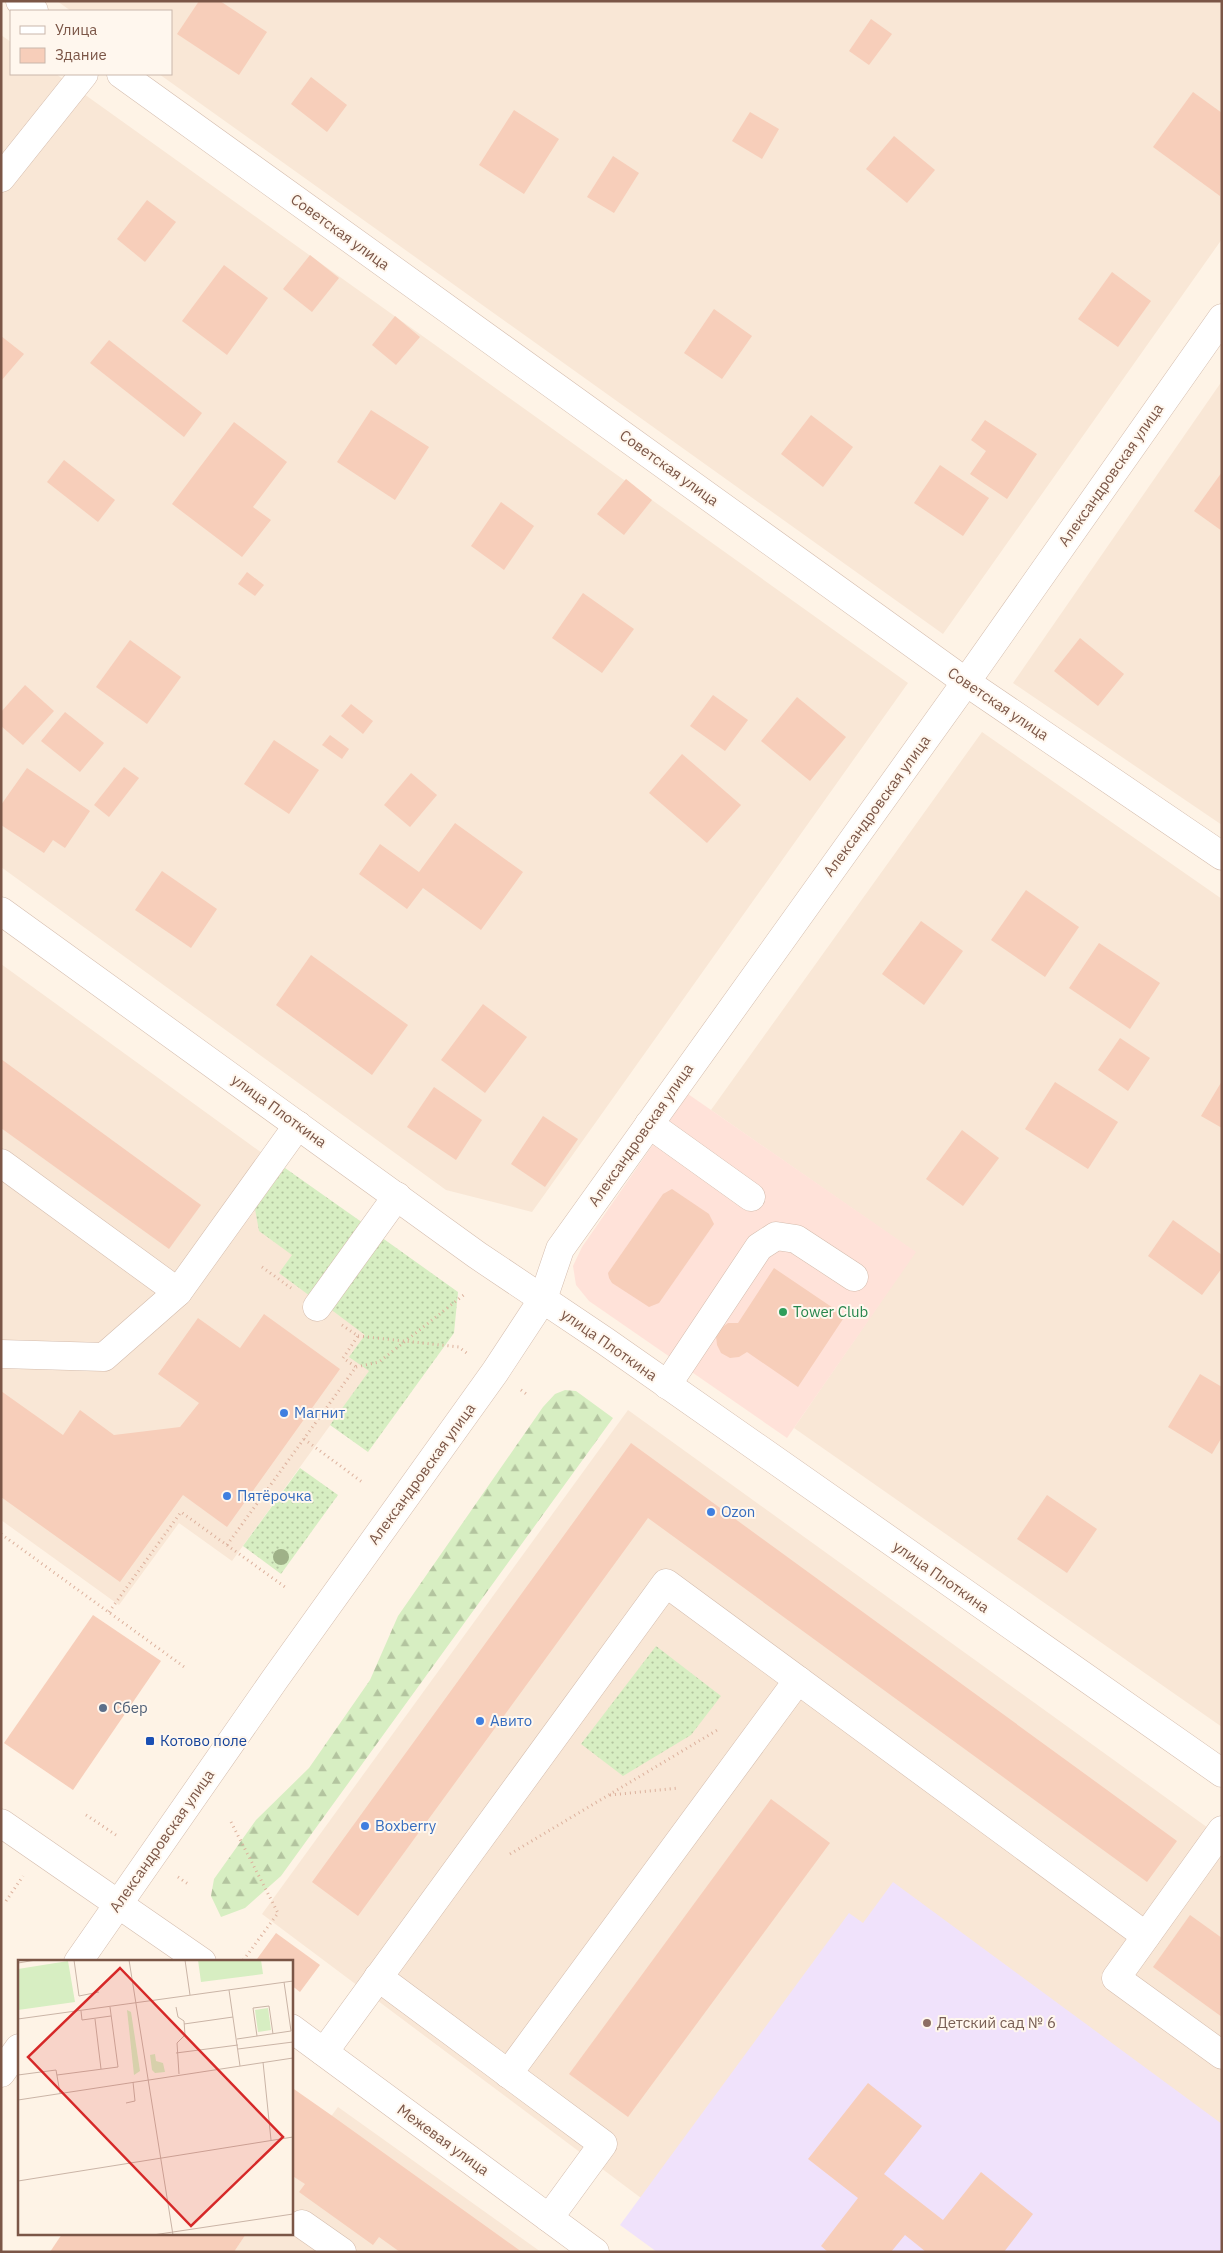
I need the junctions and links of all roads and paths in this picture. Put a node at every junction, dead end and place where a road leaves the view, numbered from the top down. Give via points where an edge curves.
1 (20, 1) edge
2 (33, 10) edge
3 (83, 75) edge
4 (122, 75) edge
5 (1, 178) edge
6 (1222, 318) edge
7 (966, 682) junction
8 (1222, 856) edge
9 (1, 911) edge
10 (649, 1124) junction
11 (298, 1125) junction
12 (1, 1163) edge
13 (397, 1196) junction
14 (751, 1197) dead end
15 (854, 1277) dead end
16 (178, 1292) junction
17 (465, 1294) dead end
18 (543, 1299) junction
19 (317, 1307) dead end
20 (358, 1336) dead end
21 (405, 1342) junction
22 (1, 1354) edge
23 (472, 1357) dead end
24 (667, 1385) junction
25 (520, 1390) dead end
26 (529, 1396) dead end
27 (304, 1439) junction
28 (362, 1482) dead end
29 (1, 1534) edge
30 (227, 1545) junction
31 (285, 1587) dead end
32 (109, 1612) junction
33 (187, 1668) dead end
34 (798, 1680) junction
35 (723, 1728) dead end
36 (1222, 1773) edge
37 (722, 1783) junction
38 (609, 1795) junction
39 (86, 1815) dead end
40 (1, 1822) edge
41 (231, 1822) dead end
42 (1222, 1830) edge
43 (116, 1836) dead end
44 (508, 1856) dead end
45 (26, 1872) dead end
46 (178, 1877) dead end
47 (188, 1884) dead end
48 (6, 1901) dead end
49 (118, 1904) junction
50 (1146, 1936) junction
51 (79, 1960) edge
52 (199, 1960) edge
53 (243, 1960) edge
54 (378, 1977) junction
55 (292, 2029) edge
56 (18, 2049) edge
57 (324, 2052) junction
58 (1222, 2055) edge
59 (1, 2073) edge
60 (508, 2074) junction
61 (548, 2218) junction
62 (302, 2224) dead end
63 (342, 2252) edge
64 (595, 2252) edge

1 - 2 street
3 - 5 street
4 - 7 street, Советская улица
6 - 7 street, Александровская улица
7 - 8 street, Советская улица
7 - 10 street, Александровская улица
9 - 11 street, улица Плоткина
10 - 14 street
10 - 18 street, Александровская улица via 560,1249
11 - 13 street, улица Плоткина
11 - 16 street
12 - 16 street
13 - 18 street, улица Плоткина
13 - 19 street
15 - 24 street via 796,1239 776,1236 759,1246
16 - 22 street via 104,1357
17 - 21 path
18 - 24 street, улица Плоткина
18 - 49 street, Александровская улица via 495,1372
20 - 21 path
21 - 23 path via 459,1347
21 - 27 path via 379,1362 356,1367
24 - 36 street, улица Плоткина
25 - 26 path
27 - 28 path
27 - 30 path
29 - 32 path
30 - 31 path
30 - 32 path via 181,1512
32 - 33 path
34 - 37 street
34 - 50 street
34 - 54 street via 666,1583
35 - 38 path
37 - 38 path
37 - 60 street
38 - 44 path
39 - 43 path
40 - 49 street
41 - 53 path via 278,1913
42 - 50 street
45 - 48 path
46 - 47 path
49 - 51 street, Александровская улица
49 - 52 street
50 - 58 street via 1116,1978
54 - 57 street
54 - 60 street
55 - 57 street, Межевая улица
56 - 59 street
57 - 61 street, Межевая улица
60 - 61 street via 603,2144
61 - 64 street, Межевая улица
62 - 63 street

